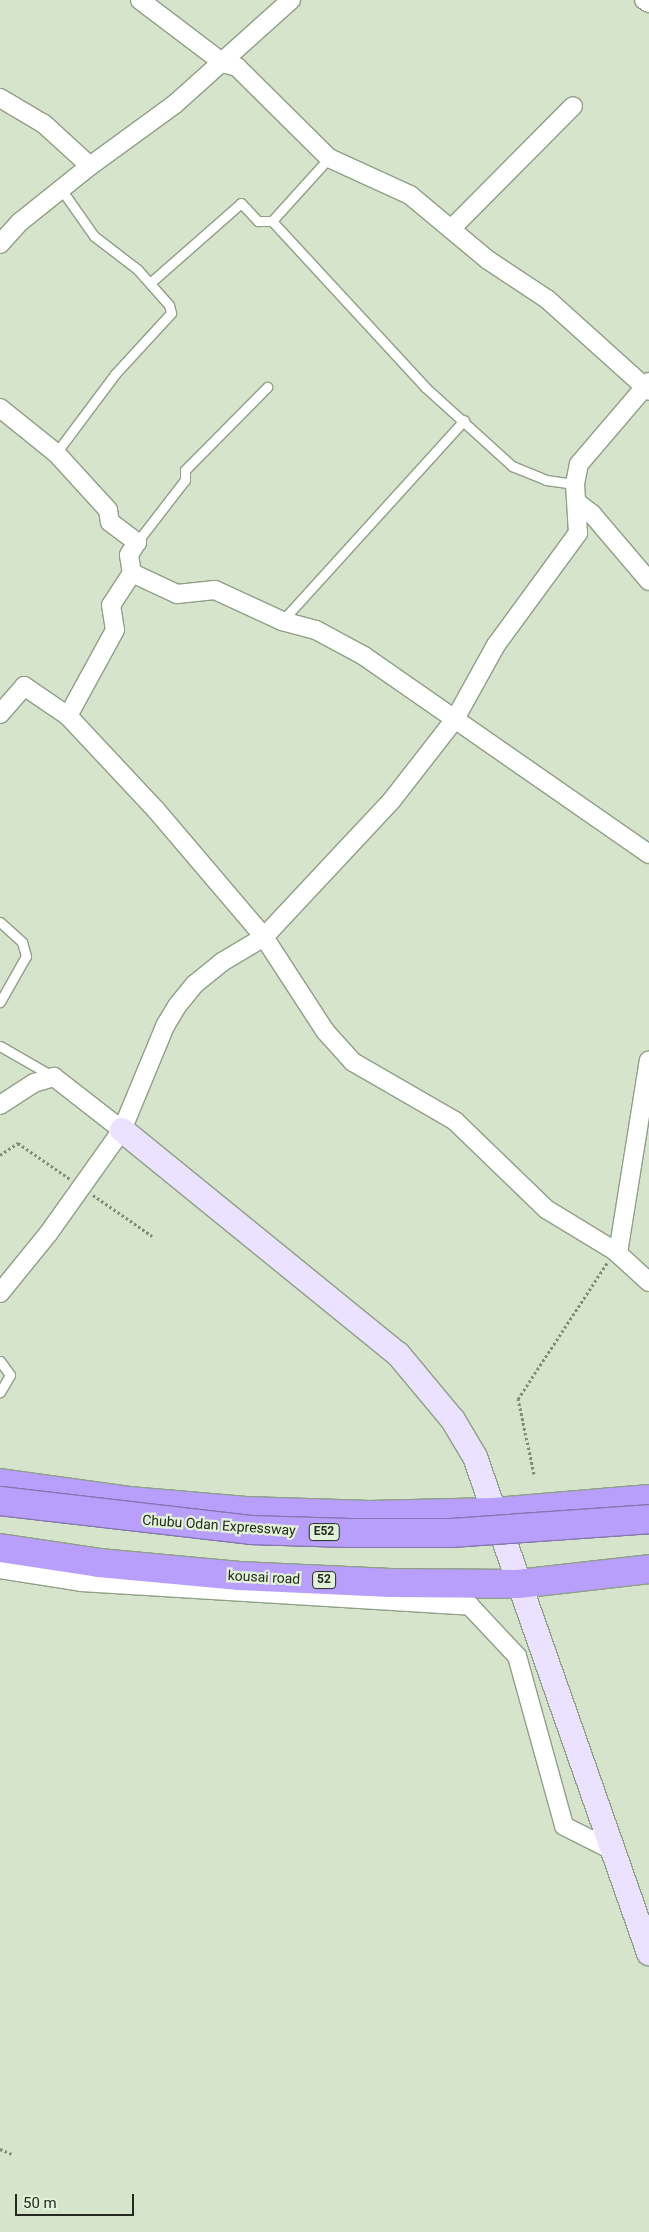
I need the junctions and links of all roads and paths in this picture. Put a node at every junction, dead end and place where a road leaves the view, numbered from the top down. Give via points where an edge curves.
1 (140, 0) edge
2 (291, 0) edge
3 (644, 0) edge
4 (649, 3) edge
5 (223, 64) junction
6 (0, 98) edge
7 (573, 106) dead end
8 (329, 158) junction
9 (90, 166) junction
10 (61, 189) junction
11 (272, 221) junction
12 (451, 229) junction
13 (0, 244) edge
14 (150, 283) junction
15 (647, 386) edge
16 (267, 387) dead end
17 (0, 408) edge
18 (464, 420) junction
19 (56, 452) junction
20 (574, 484) junction
21 (578, 503) junction
22 (137, 542) junction
23 (132, 573) junction
24 (649, 581) edge
25 (282, 621) junction
26 (0, 714) edge
27 (68, 716) junction
28 (455, 719) junction
29 (649, 854) edge
30 (0, 922) edge
31 (264, 937) junction
32 (0, 1002) edge
33 (0, 1046) edge
34 (649, 1060) edge
35 (54, 1077) junction
36 (0, 1105) edge
37 (122, 1130) junction
38 (616, 1252) junction
39 (649, 1282) edge
40 (0, 1293) edge
41 (0, 1361) edge
42 (0, 1392) edge
43 (534, 1474) dead end
44 (0, 1483) edge
45 (649, 1499) edge
46 (0, 1501) edge
47 (494, 1512) junction
48 (649, 1519) edge
49 (0, 1548) edge
50 (0, 1569) edge
51 (649, 1570) edge
52 (518, 1584) junction
53 (614, 1851) junction
54 (649, 1953) edge
55 (0, 2149) edge
56 (12, 2154) dead end

1 - 5 street
2 - 5 street
3 - 4 street
5 - 8 street via 236,68
5 - 9 street via 143,129
6 - 9 street via 44,124
7 - 12 street
8 - 11 lane
8 - 12 street via 410,195
9 - 10 street
10 - 13 street
10 - 14 lane via 94,236
11 - 14 lane via 258,221 241,203
11 - 18 lane via 425,387
12 - 15 street via 488,260 547,299
14 - 19 lane via 169,305 171,313 115,374
15 - 20 street via 580,464
16 - 22 lane via 186,470 185,480
17 - 19 street
18 - 20 lane via 512,466 546,480
18 - 25 lane
19 - 22 street via 108,510 110,522
20 - 21 street
21 - 24 street via 592,514
21 - 28 street via 578,533 496,645
22 - 23 street via 129,555
23 - 25 street via 177,594 215,590
23 - 27 street via 111,605 115,630
25 - 28 street via 316,630 364,656
26 - 27 street via 24,686
27 - 31 street via 156,810
28 - 29 street
28 - 31 street via 392,800
30 - 32 lane via 22,942 26,956
31 - 37 street via 222,962 195,984 177,1006 165,1026
31 - 38 street via 325,1031 353,1062 455,1121 546,1209
33 - 35 lane
34 - 38 street
35 - 36 street via 34,1083
35 - 37 street
37 - 40 street via 48,1234
37 - 47 street via 398,1354 453,1420 475,1456
38 - 39 street
38 - 43 path via 518,1399
41 - 42 lane via 10,1375
44 - 47 highway via 129,1501 246,1511 370,1515
45 - 47 highway
46 - 48 highway, Chubu Odan Expressway / E52, bridge via 250,1530 349,1533 451,1533
47 - 52 street
49 - 52 highway, kousai road / 52 via 99,1564 239,1576
50 - 53 street via 81,1582 470,1606 517,1656 564,1826
51 - 52 highway, kousai road / 52
52 - 53 street
53 - 54 street
55 - 56 path

